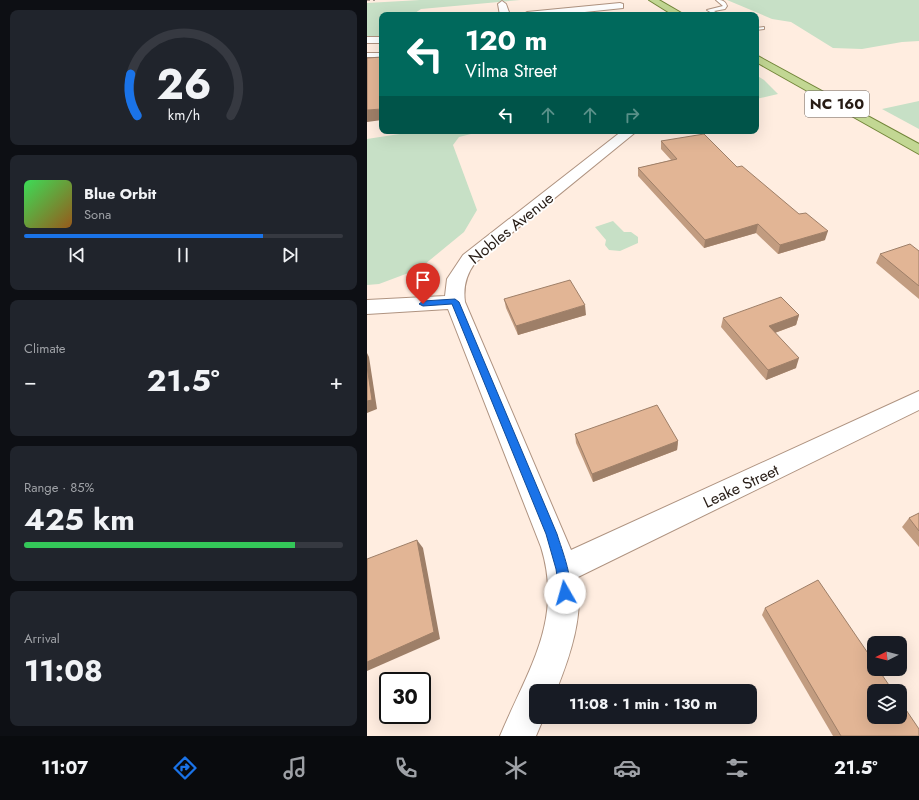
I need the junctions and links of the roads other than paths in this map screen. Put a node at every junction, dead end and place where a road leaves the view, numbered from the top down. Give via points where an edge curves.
1 (576, 0) edge
2 (653, 0) edge
3 (718, 0) edge
4 (502, 4) dead end
5 (620, 6) dead end
6 (583, 10) junction
7 (504, 12) edge
8 (567, 12) edge
9 (672, 12) edge
10 (713, 12) edge
11 (367, 40) edge
12 (379, 40) edge
13 (379, 54) edge
14 (367, 55) edge
15 (759, 60) edge
16 (626, 134) edge
17 (919, 150) edge
18 (455, 302) junction
19 (367, 307) edge
20 (919, 400) edge
21 (562, 569) junction
22 (542, 684) edge
23 (529, 712) edge
24 (518, 736) edge

1 - 6 street
2 - 9 main road
3 - 10 lane via 725,6 709,10
4 - 7 street
5 - 6 street
6 - 8 street
11 - 12 street
13 - 14 lane
15 - 17 main road, NC 160
16 - 18 street, Nobles Avenue via 469,259 460,270 454,284
18 - 19 street
18 - 21 street, Nobles Avenue via 551,534
20 - 21 street, Leake Street
21 - 22 street, Nobles Avenue via 565,593 563,624 556,653
23 - 24 street

